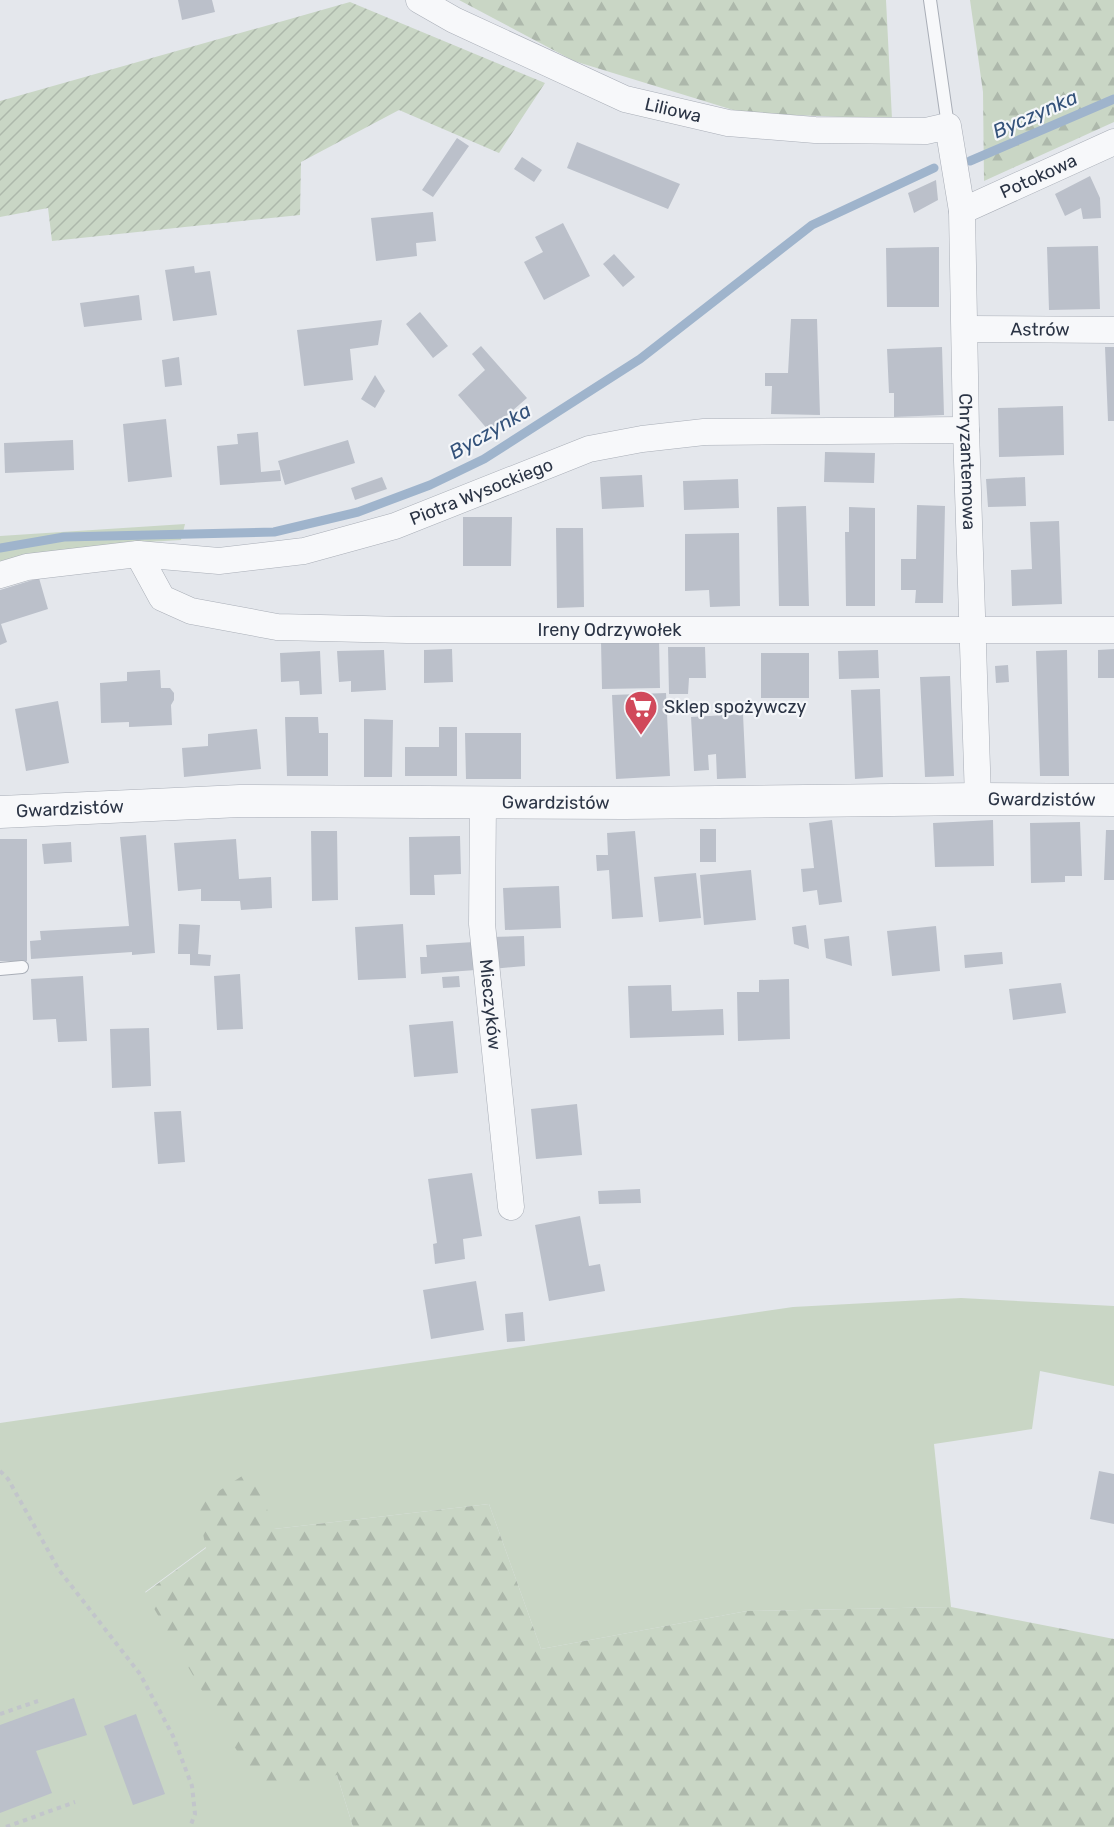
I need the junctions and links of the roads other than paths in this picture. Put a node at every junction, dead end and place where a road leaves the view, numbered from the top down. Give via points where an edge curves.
1 (419, 0) edge
2 (930, 0) edge
3 (948, 126) junction
4 (1114, 142) edge
5 (962, 212) junction
6 (966, 329) junction
7 (1114, 330) edge
8 (966, 430) junction
9 (138, 554) junction
10 (0, 575) edge
11 (971, 630) junction
12 (1114, 630) edge
13 (978, 799) junction
14 (1114, 800) edge
15 (483, 801) junction
16 (0, 812) edge
17 (22, 967) dead end
18 (0, 969) edge
19 (511, 1207) dead end

1 - 3 street, Liliowa via 625,99 728,123 783,128 926,131
2 - 3 lane
3 - 5 street, Chryzantemowa
4 - 5 street, Potokowa
5 - 6 street, Chryzantemowa
6 - 7 street, Astrów
6 - 8 street, Chryzantemowa
8 - 9 street, Piotra Wysockiego via 704,432 642,439 589,449 395,526 304,551 219,561
8 - 11 street, Chryzantemowa
9 - 10 street, Piotra Wysockiego via 27,567
9 - 11 street, Ireny Odrzywołek via 162,598 191,611 277,627
11 - 12 street, Ireny Odrzywołek
11 - 13 street, Chryzantemowa
13 - 14 street, Gwardzistów
13 - 15 street, Gwardzistów
15 - 16 street, Gwardzistów via 240,801
15 - 19 street, Mieczyków via 482,924
17 - 18 lane

